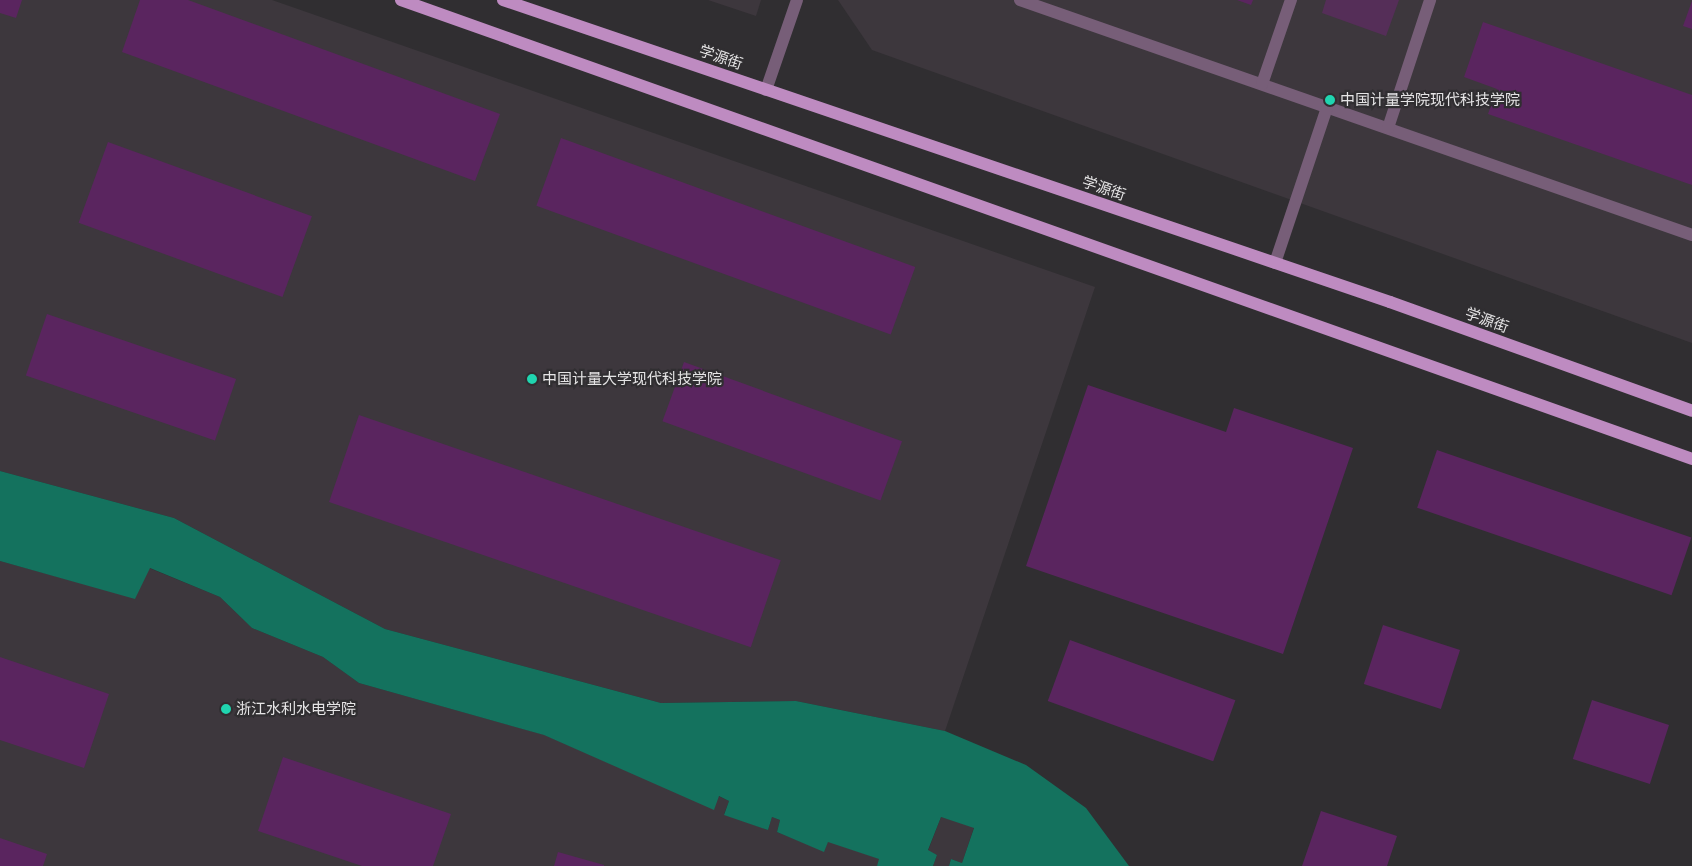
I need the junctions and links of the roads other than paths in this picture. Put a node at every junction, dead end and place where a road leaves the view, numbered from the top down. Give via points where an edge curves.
1 (401, 0) edge
2 (504, 0) edge
3 (797, 0) edge
4 (1020, 0) edge
5 (1291, 0) edge
6 (1430, 0) edge
7 (1262, 84) junction
8 (766, 90) junction
9 (1327, 108) junction
10 (1388, 128) junction
11 (1692, 235) edge
12 (1275, 263) junction
13 (1692, 411) edge
14 (1692, 459) edge

1 - 14 main road
2 - 8 main road, 学源街
3 - 8 street
4 - 7 street
5 - 7 street
6 - 10 street
7 - 9 street
8 - 12 main road, 学源街
9 - 10 street
9 - 12 street
10 - 11 street
12 - 13 main road, 学源街

